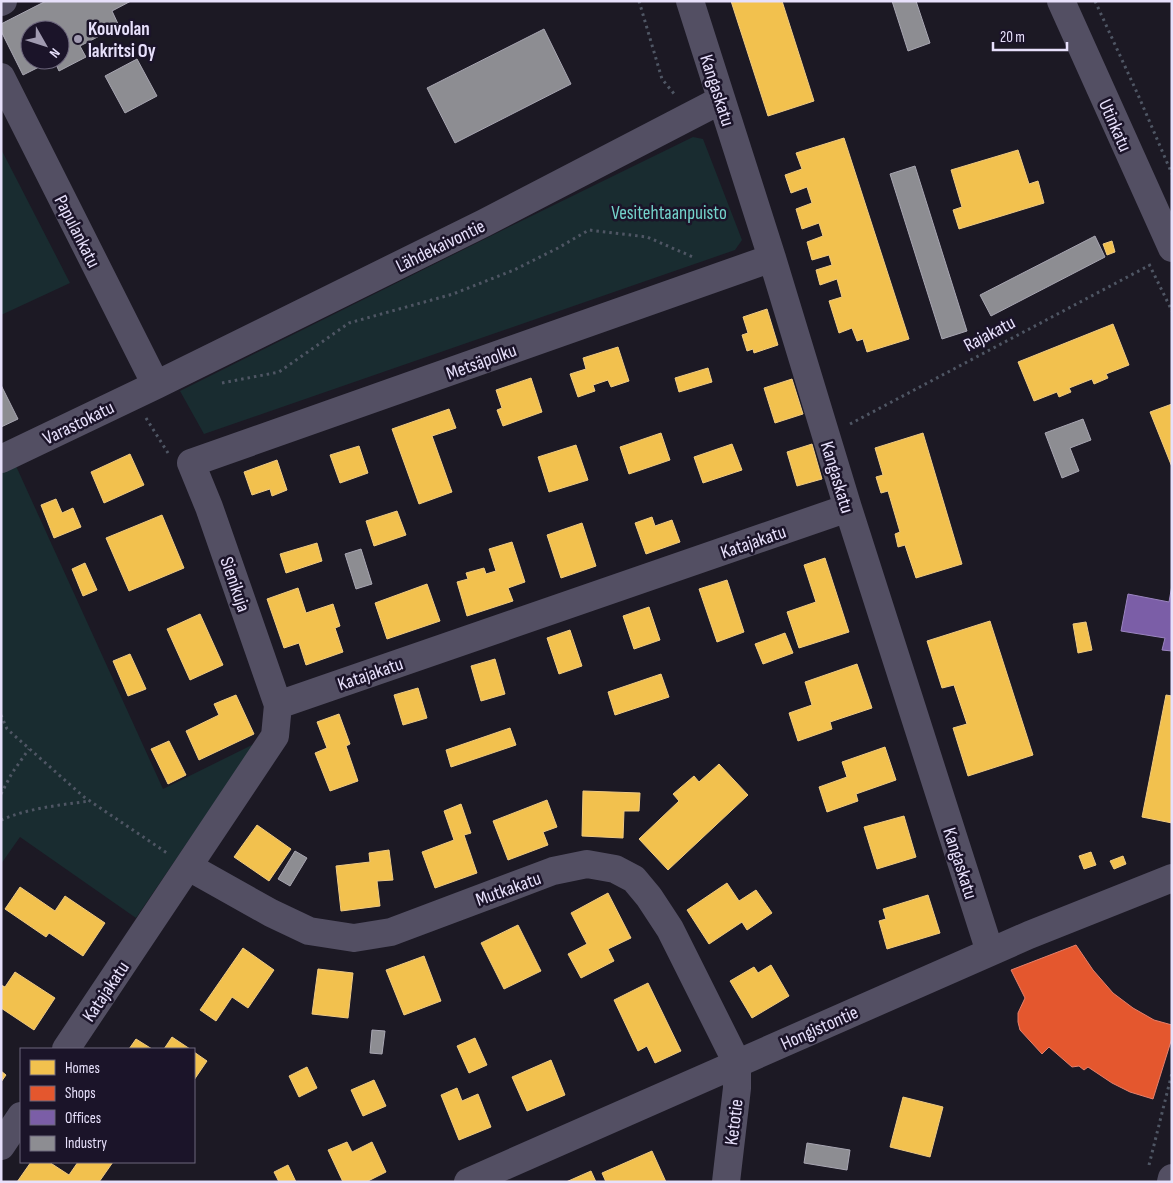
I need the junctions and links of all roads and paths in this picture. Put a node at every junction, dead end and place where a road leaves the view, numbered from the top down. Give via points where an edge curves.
1 (639, 1) edge
2 (690, 1) edge
3 (1061, 1) edge
4 (1095, 1) edge
5 (1, 77) edge
6 (676, 98) dead end
7 (721, 100) junction
8 (1172, 174) edge
9 (1172, 248) edge
10 (772, 258) junction
11 (1150, 265) dead end
12 (716, 277) junction
13 (156, 385) junction
14 (214, 385) dead end
15 (144, 414) dead end
16 (843, 428) dead end
17 (1, 459) edge
18 (191, 464) junction
19 (848, 508) junction
20 (278, 705) junction
21 (1, 716) edge
22 (29, 749) junction
23 (1, 794) edge
24 (90, 801) junction
25 (1, 820) edge
26 (188, 867) junction
27 (1172, 878) edge
28 (990, 952) junction
29 (67, 1048) edge
30 (737, 1063) junction
31 (1172, 1073) edge
32 (20, 1118) edge
33 (1, 1146) edge
34 (1163, 1178) edge
35 (468, 1182) edge
36 (726, 1182) edge

1 - 6 path via 662,80
2 - 7 street, Kangaskatu
3 - 9 street, Utinkatu
4 - 8 path
5 - 13 street, Papulankatu
7 - 10 street, Kangaskatu
7 - 13 street, Lähdekaivontie via 484,223
10 - 12 street, Metsäpolku
10 - 19 street, Kangaskatu
11 - 16 path, Rajakatu
12 - 14 path via 702,261 647,237 589,230 514,270 453,294 349,323 279,372
12 - 18 street, Metsäpolku
13 - 17 street, Varastokatu
15 - 18 path via 168,454
18 - 20 street, Sienikuja
19 - 20 street, Katajakatu
19 - 28 street, Kangaskatu
20 - 26 street, Katajakatu via 275,736
21 - 22 path via 6,729
22 - 23 path
22 - 24 path
24 - 25 path via 48,806
24 - 26 path
26 - 29 street, Katajakatu
26 - 30 street, Mutkakatu via 309,931 354,938 391,932 553,871 588,864 615,869 634,879 670,930
27 - 28 street, Hongistontie
28 - 30 street, Hongistontie
30 - 35 street, Hongistontie
30 - 36 street, Ketotie via 738,1088
31 - 34 path
32 - 33 street

